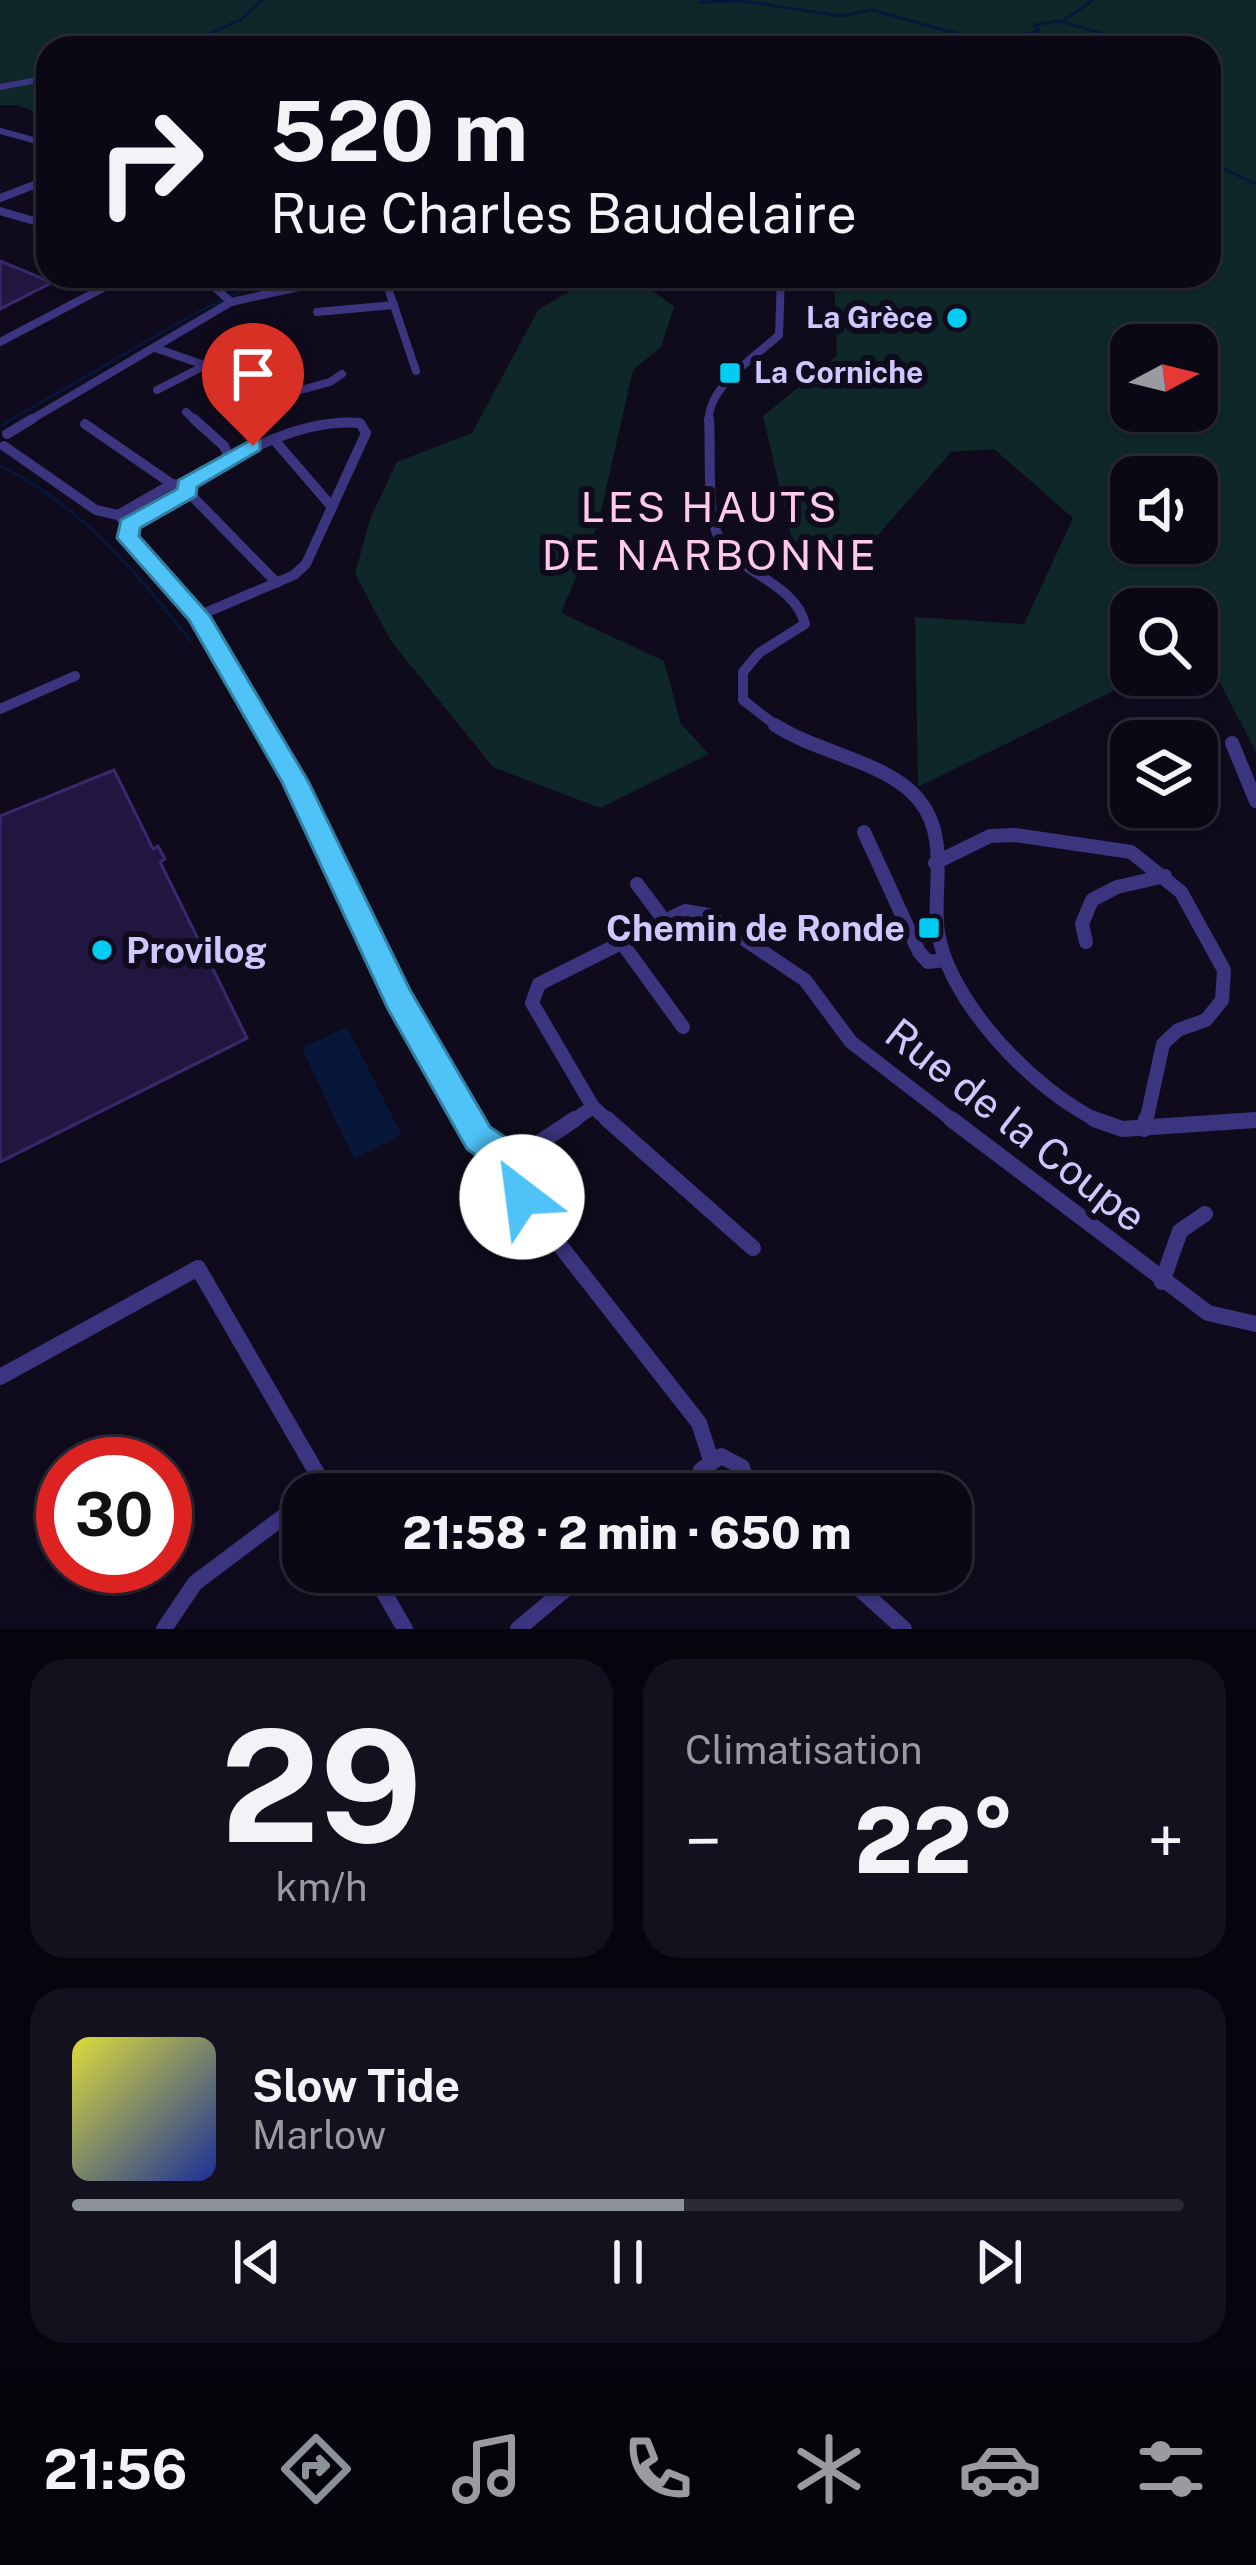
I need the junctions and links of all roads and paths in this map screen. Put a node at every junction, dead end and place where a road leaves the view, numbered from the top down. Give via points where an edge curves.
1 (36, 80) edge
2 (0, 87) edge
3 (0, 131) edge
4 (36, 141) edge
5 (36, 184) edge
6 (0, 197) edge
7 (0, 211) edge
8 (36, 222) edge
9 (103, 288) edge
10 (216, 288) edge
11 (282, 288) edge
12 (388, 288) edge
13 (781, 288) edge
14 (227, 298) junction
15 (394, 305) junction
16 (317, 312) dead end
17 (0, 342) edge
18 (158, 349) junction
19 (239, 362) dead end
20 (204, 366) junction
21 (416, 371) dead end
22 (342, 374) dead end
23 (239, 377) junction
24 (158, 390) dead end
25 (245, 405) junction
26 (186, 412) dead end
27 (85, 424) dead end
28 (3, 440) edge
29 (276, 442) junction
30 (253, 446) junction
31 (230, 458) junction
32 (172, 484) junction
33 (187, 488) junction
34 (332, 507) junction
35 (123, 520) junction
36 (277, 583) junction
37 (198, 616) junction
38 (74, 676) dead end
39 (0, 709) edge
40 (1232, 743) dead end
41 (1256, 801) edge
42 (864, 832) dead end
43 (935, 863) junction
44 (1165, 876) junction
45 (638, 884) dead end
46 (664, 920) junction
47 (1085, 942) dead end
48 (622, 943) junction
49 (945, 960) junction
50 (683, 1027) dead end
51 (593, 1108) junction
52 (1256, 1120) edge
53 (1144, 1129) junction
54 (512, 1162) junction
55 (1204, 1214) dead end
56 (753, 1248) dead end
57 (1162, 1282) junction
58 (1256, 1324) edge
59 (0, 1377) edge
60 (711, 1460) junction
61 (313, 1473) edge
62 (699, 1473) edge
63 (744, 1473) edge
64 (282, 1518) edge
65 (384, 1593) edge
66 (561, 1593) edge
67 (865, 1593) edge
68 (164, 1629) edge
69 (405, 1629) edge
70 (518, 1629) edge
71 (904, 1629) edge

1 - 2 street
3 - 4 street
5 - 6 street
7 - 8 street
9 - 17 street
10 - 14 street
11 - 14 street
12 - 15 street
13 - 43 street via 779,335 708,411 716,532 806,616 795,633 752,656 740,691 782,730 889,775 922,801 934,823
14 - 18 street
15 - 16 street
15 - 21 street
18 - 20 street
18 - 28 street
19 - 23 street
20 - 23 street
20 - 24 street
22 - 25 street
23 - 25 street
25 - 30 street
26 - 31 street
27 - 32 street
28 - 35 street via 96,510
29 - 30 street
29 - 34 street
29 - 34 street via 360,423 365,433
30 - 31 street
31 - 33 street
32 - 33 street
32 - 35 street
33 - 35 street
33 - 36 street
34 - 36 street via 306,563
35 - 37 street via 128,538
36 - 37 street
37 - 54 street via 294,781 399,1000 478,1138
38 - 39 street
40 - 41 street
42 - 49 street via 920,952 928,962
43 - 44 street via 1001,834 1131,852
43 - 49 street
44 - 47 street via 1094,896 1078,920
44 - 53 street via 1223,970 1222,1000 1206,1020 1163,1044
45 - 46 street
46 - 48 street
46 - 57 street, Rue de la Coupe via 685,911 708,915 805,980 851,1042
48 - 50 street
48 - 51 street via 539,984 532,1003
49 - 53 street via 994,1035 1076,1111 1101,1125
51 - 54 street
51 - 56 street
52 - 53 street
54 - 60 street via 522,1197 699,1423
55 - 57 street via 1180,1231
57 - 58 street, Rue de la Coupe via 1208,1312
59 - 61 street via 198,1268
60 - 62 street
60 - 63 street via 721,1456
64 - 68 street via 195,1583
65 - 69 street
66 - 70 street
67 - 71 street

